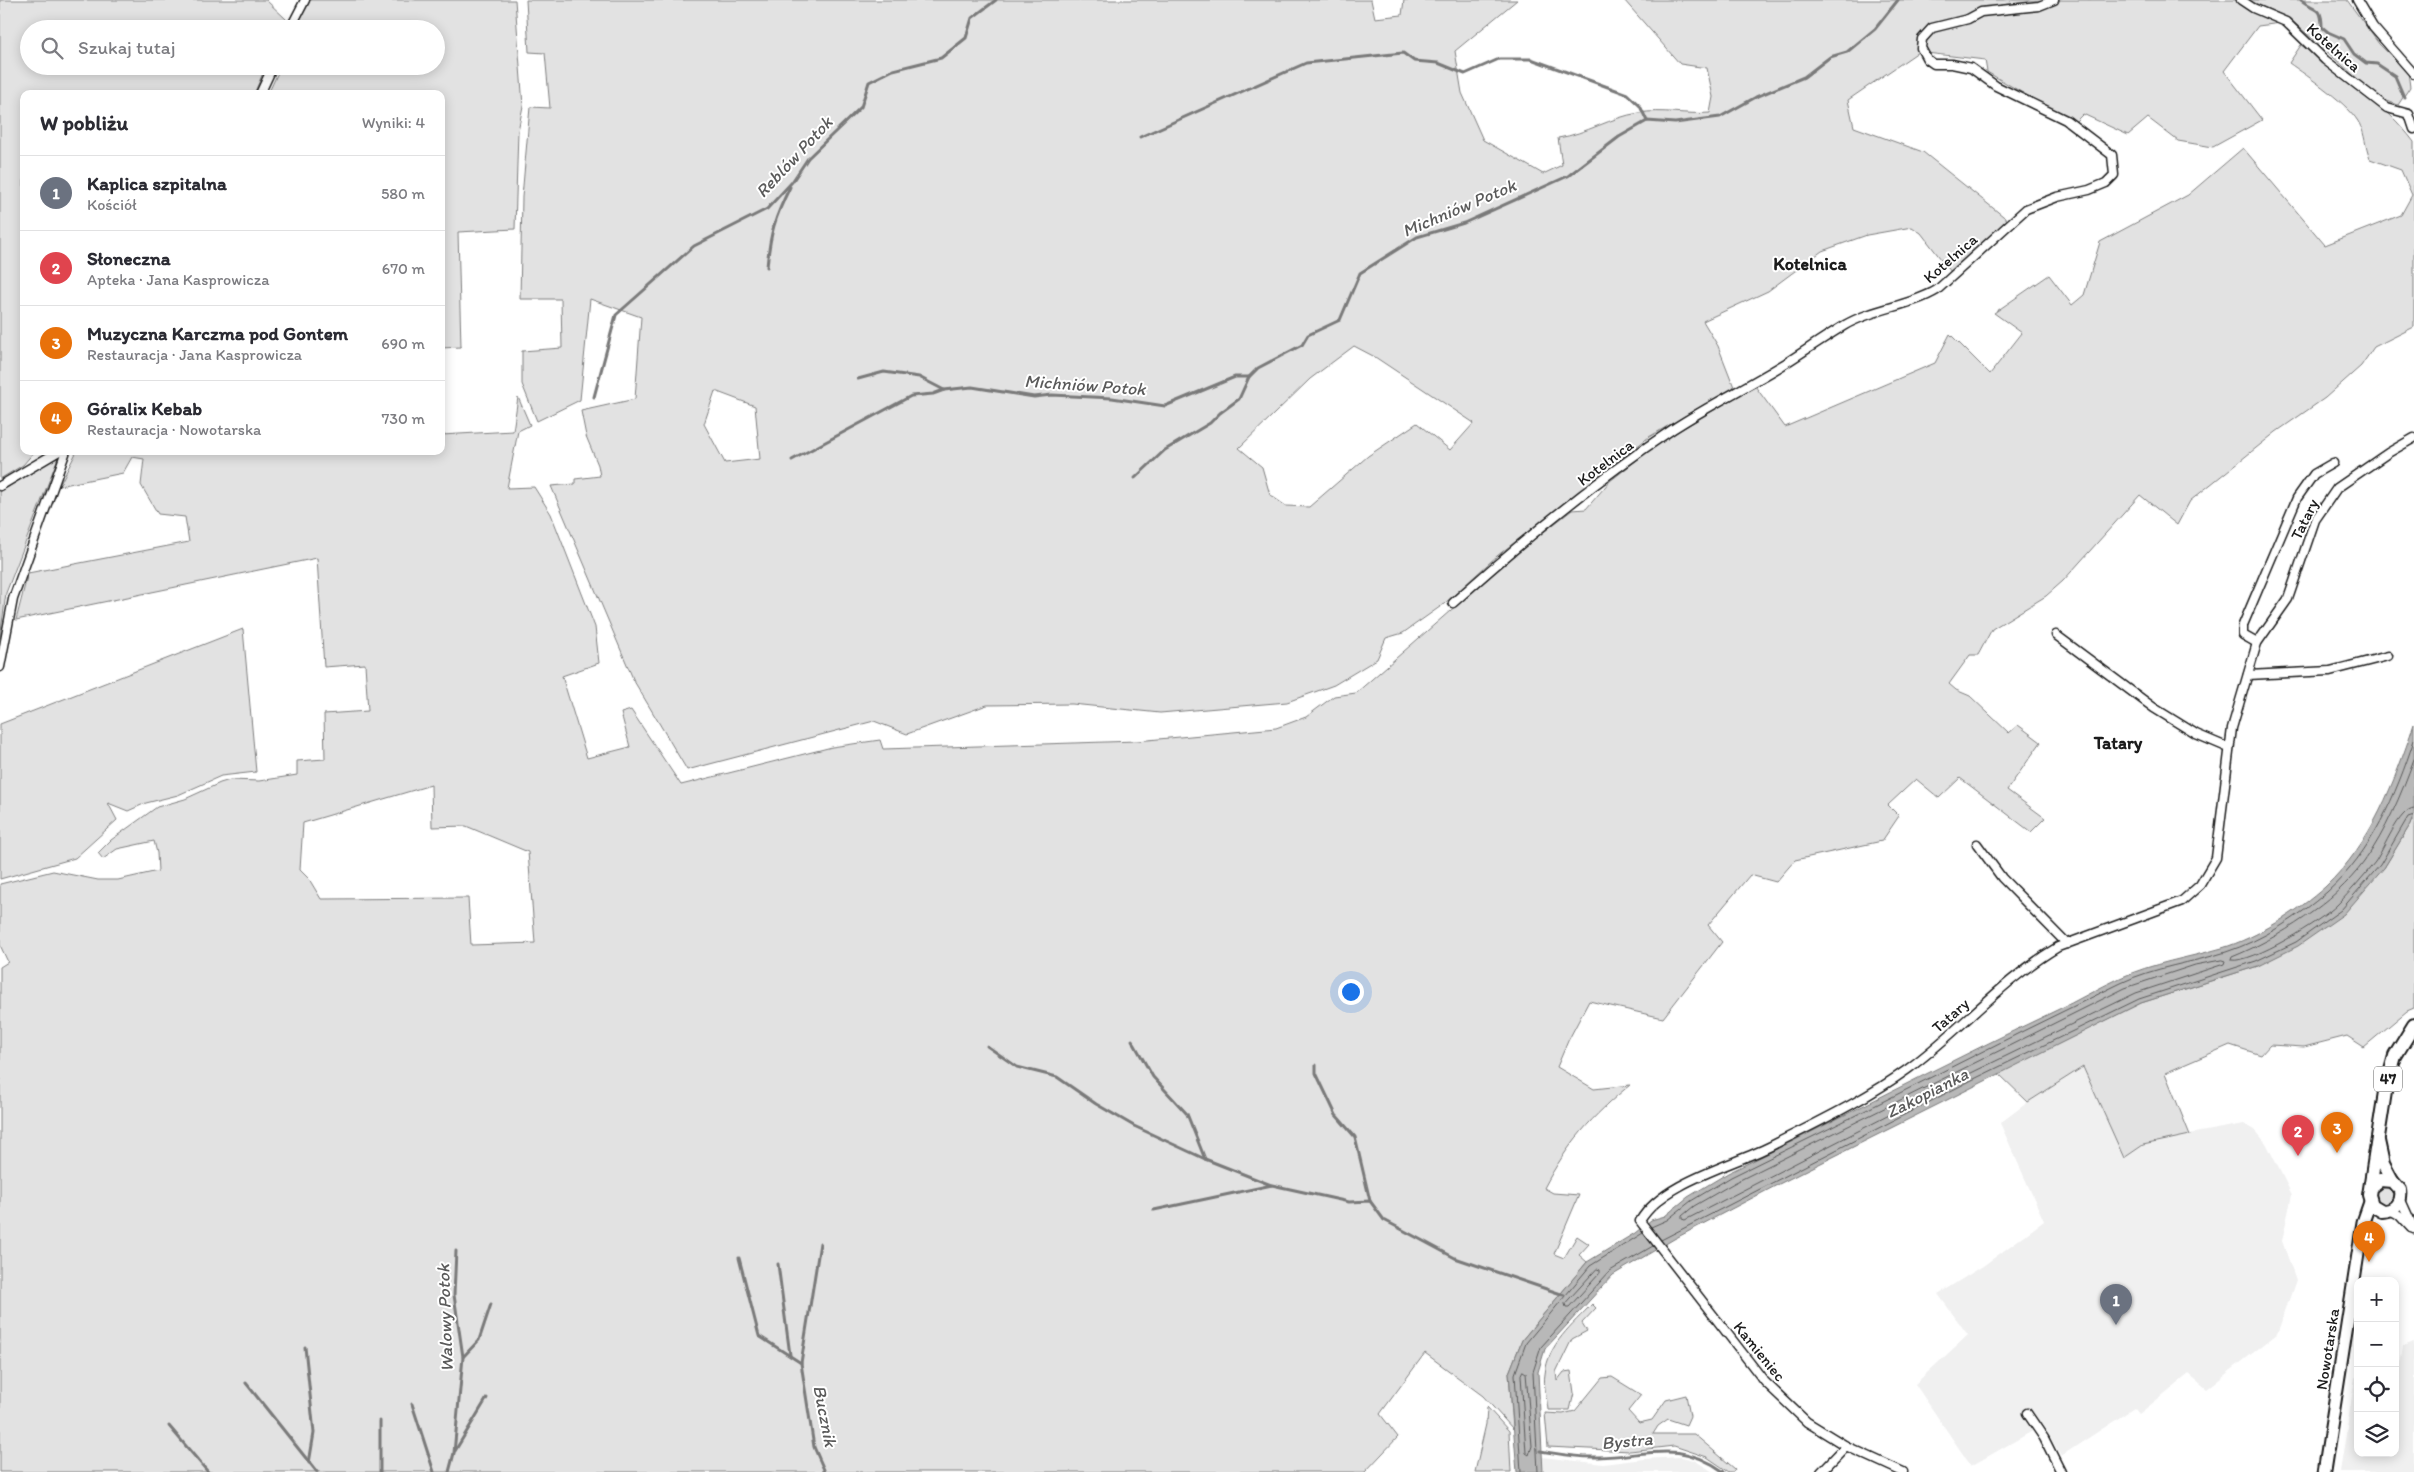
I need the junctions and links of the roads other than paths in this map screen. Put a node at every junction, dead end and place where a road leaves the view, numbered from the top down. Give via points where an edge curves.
1 (305, 0) edge
2 (2054, 0) edge
3 (2241, 0) edge
4 (2357, 0) edge
5 (295, 20) edge
6 (2414, 74) edge
7 (269, 75) edge
8 (262, 90) edge
9 (2414, 129) edge
10 (2414, 438) edge
11 (52, 455) edge
12 (65, 455) edge
13 (2332, 463) dead end
14 (0, 486) edge
15 (1453, 603) dead end
16 (2056, 635) dead end
17 (2257, 643) junction
18 (2388, 656) dead end
19 (0, 667) edge
20 (2248, 675) junction
21 (2229, 748) junction
22 (1977, 844) dead end
23 (2067, 944) junction
24 (2414, 1025) edge
25 (2378, 1138) junction
26 (2392, 1181) junction
27 (2370, 1188) junction
28 (2400, 1198) junction
29 (2370, 1202) junction
30 (2386, 1210) junction
31 (2414, 1231) edge
32 (2363, 1232) junction
33 (1668, 1257) joint
34 (2027, 1413) dead end
35 (1846, 1446) junction
36 (1821, 1472) edge
37 (1904, 1472) edge
38 (2061, 1472) edge
39 (2324, 1472) edge

1 - 5 street
2 - 15 street, Kotelnica via 2039,6 1981,12 1968,19 1932,28 1922,39 1921,48 1926,59 1934,64 1971,68 1996,86 2066,120 2112,156 2115,169 2112,178 2097,188 2026,208 1937,290 1846,324 1782,366 1674,428 1505,556
3 - 9 street, Kotelnica via 2286,22 2325,60 2387,108 2409,114
4 - 6 street via 2373,27
7 - 8 street
10 - 17 street, Tatary via 2365,467 2330,497 2315,520 2288,599
11 - 14 street
12 - 19 street via 13,599
13 - 17 street, Tatary via 2314,474 2297,498 2243,625 2243,635
16 - 21 street via 2154,708 2196,734
17 - 20 street, Tatary
18 - 20 street via 2330,671
20 - 21 street, Tatary
21 - 23 street, Tatary via 2216,858 2200,885 2182,901
22 - 23 street via 2002,878
23 - 33 street, Tatary via 2034,964 1908,1069 1822,1120 1656,1200 1640,1221
24 - 25 main road, 47 via 2395,1056 2384,1092
25 - 26 main road, 47 via 2383,1164
25 - 27 main road, 47
26 - 27 main road via 2380,1180
26 - 28 main road, 47 via 2398,1186
27 - 29 main road, 47
28 - 30 main road via 2398,1204
28 - 31 street
29 - 30 main road via 2375,1208
29 - 32 main road, Nowotarska
30 - 31 street via 2399,1215
30 - 32 main road via 2374,1216
32 - 39 main road, Nowotarska
33 - 35 street, Kamieniec via 1765,1382 1807,1422
34 - 38 street
35 - 36 street
35 - 37 street, Kamieniec

